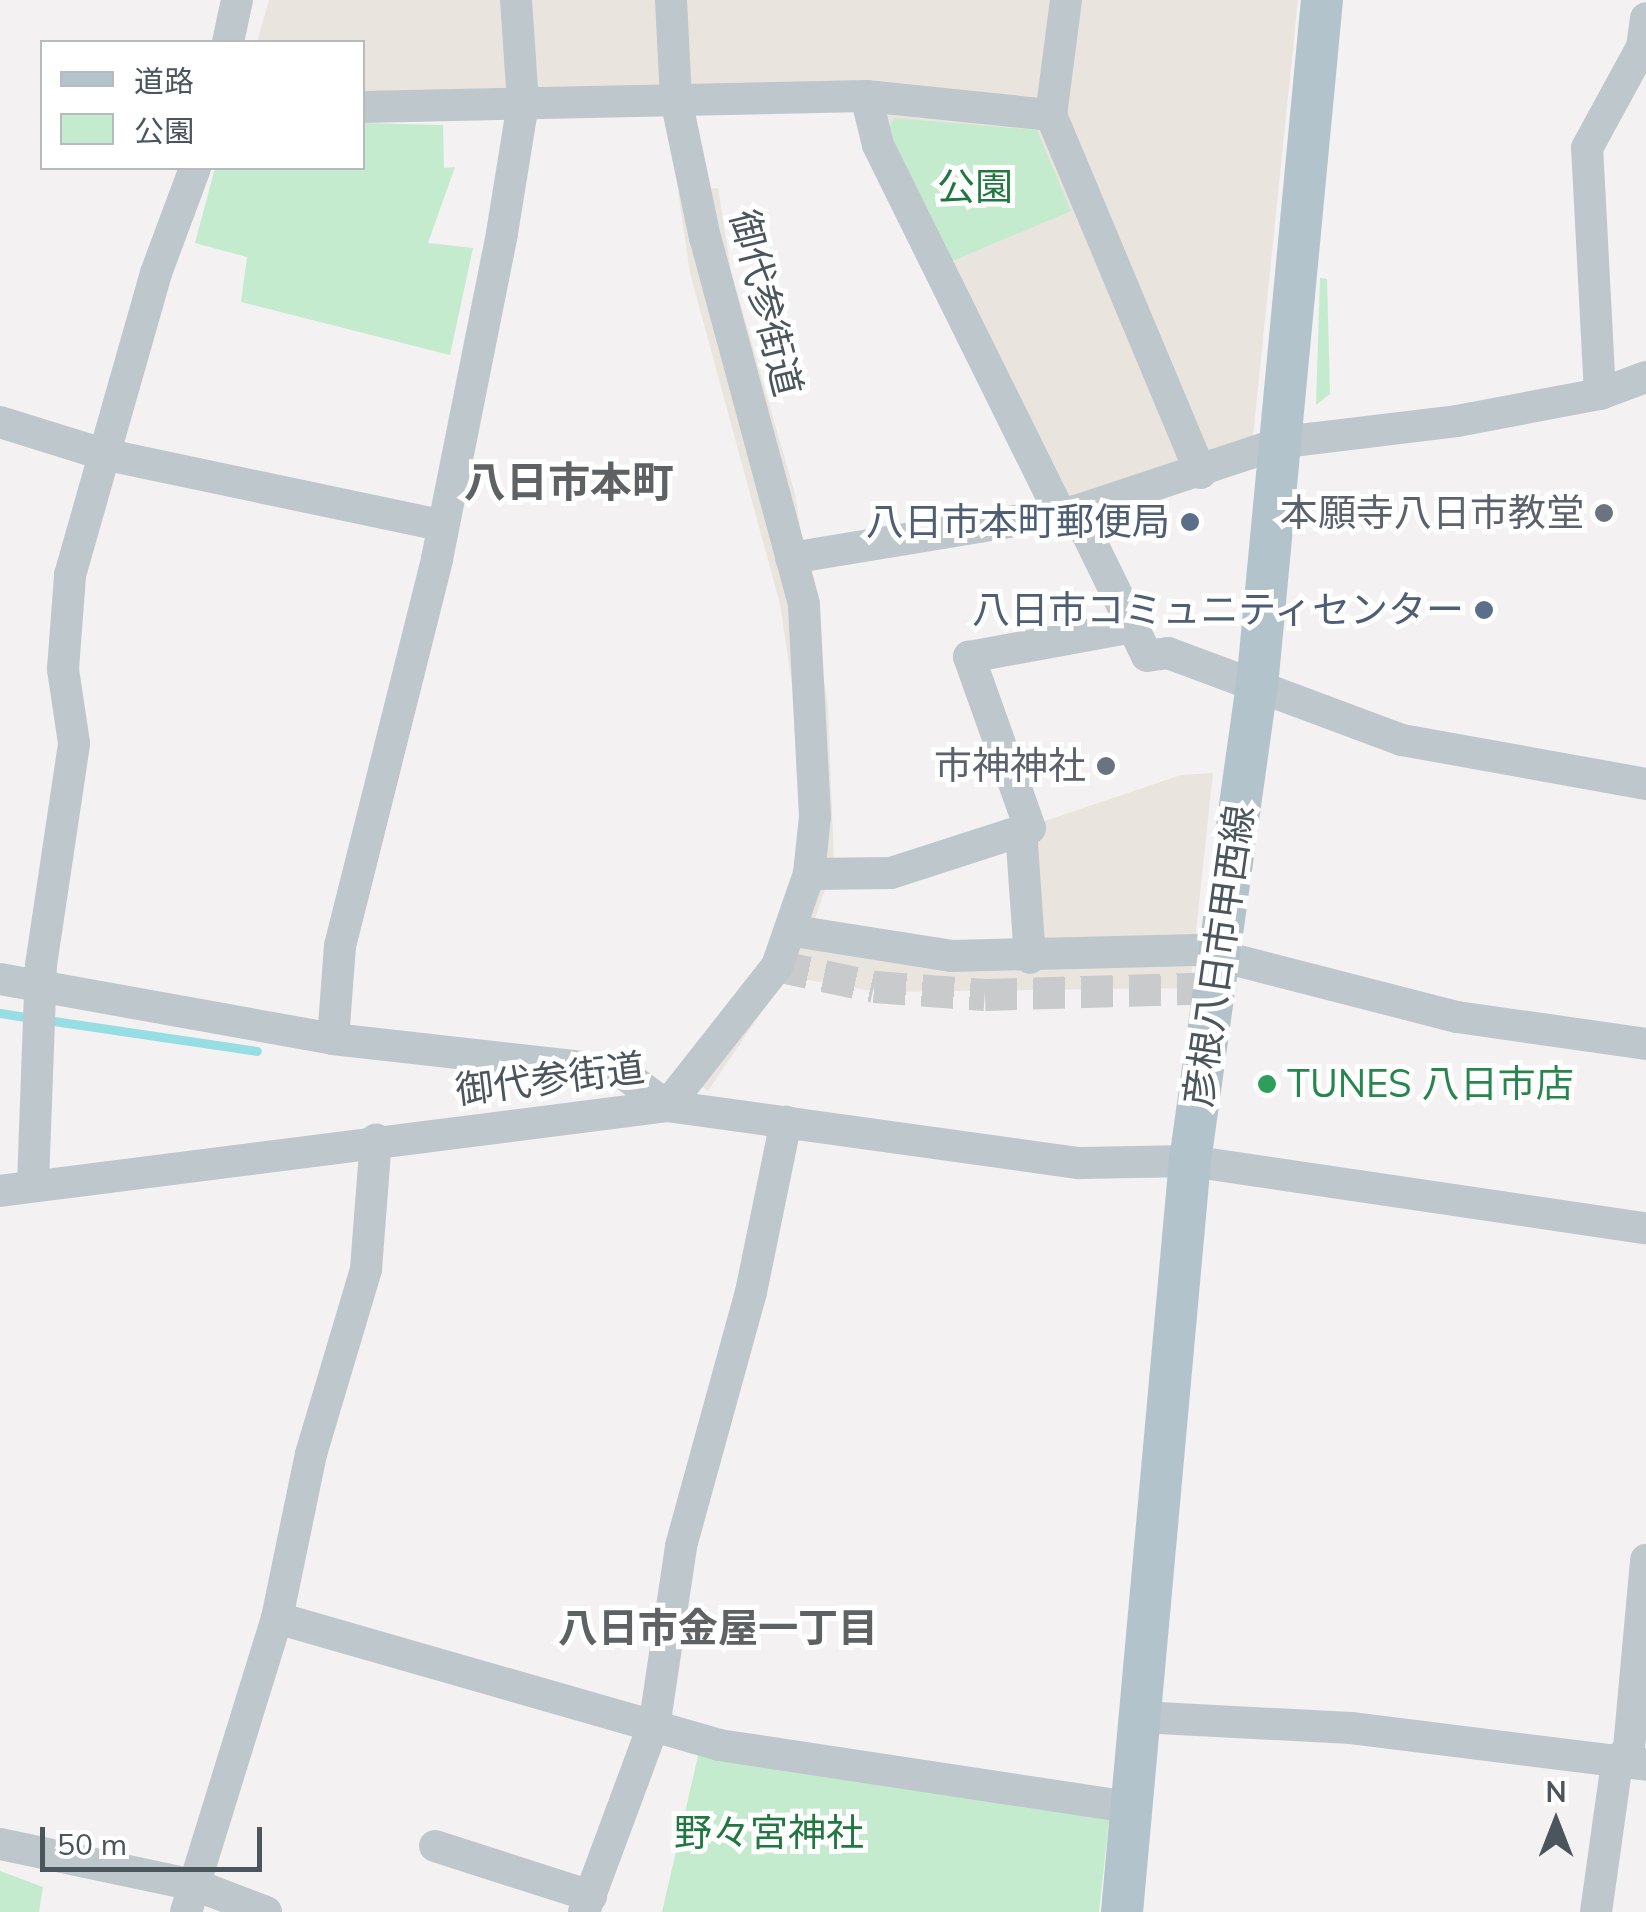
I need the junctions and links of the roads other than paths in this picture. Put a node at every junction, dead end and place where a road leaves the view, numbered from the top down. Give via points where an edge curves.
1 (237, 0) edge
2 (516, 0) edge
3 (671, 0) edge
4 (1066, 0) edge
5 (1322, 0) edge
6 (1646, 18) edge
7 (228, 40) edge
8 (866, 96) junction
9 (676, 98) junction
10 (523, 102) junction
11 (365, 107) edge
12 (1051, 116) junction
13 (195, 170) edge
14 (1646, 377) edge
15 (1600, 394) junction
16 (0, 422) edge
17 (1284, 442) junction
18 (103, 454) junction
19 (1201, 473) junction
20 (1067, 510) junction
21 (440, 526) junction
22 (791, 558) junction
23 (1128, 628) junction
24 (1257, 686) junction
25 (1646, 784) edge
26 (1021, 830) junction
27 (809, 874) junction
28 (794, 932) junction
29 (1221, 955) junction
30 (1030, 958) junction
31 (0, 978) edge
32 (40, 988) junction
33 (334, 1039) junction
34 (1646, 1044) edge
35 (667, 1106) junction
36 (786, 1122) junction
37 (376, 1139) junction
38 (1190, 1161) junction
39 (34, 1184) junction
40 (0, 1191) edge
41 (1646, 1228) edge
42 (1646, 1560) edge
43 (278, 1618) junction
44 (1140, 1717) junction
45 (655, 1721) junction
46 (1632, 1764) edge
47 (1132, 1807) junction
48 (0, 1844) edge
49 (435, 1846) dead end
50 (191, 1899) edge
51 (588, 1904) edge
52 (266, 1912) edge
53 (1122, 1912) edge
54 (1596, 1912) edge

1 - 7 street
2 - 10 street
3 - 9 street, 御代参街道
4 - 12 street
5 - 17 main road, 彦根八日市甲西線
6 - 15 street via 1642,47 1587,148
8 - 9 street
8 - 12 street
8 - 20 street via 878,144
9 - 10 street
9 - 22 street, 御代参街道 via 705,238
10 - 11 street
10 - 21 street
12 - 19 street
13 - 18 street
14 - 15 street
15 - 17 street
16 - 18 street
17 - 19 street
17 - 24 main road, 彦根八日市甲西線
18 - 21 street
18 - 32 street via 70,575 63,669 74,743
19 - 20 street
20 - 22 street
20 - 23 street
21 - 33 street via 340,946
22 - 27 street, 御代参街道 via 804,604 813,709
23 - 24 street via 1147,656 1168,653
23 - 26 street via 969,657 1030,828
24 - 25 street via 1402,740
24 - 29 main road, 彦根八日市甲西線
26 - 27 street via 891,873
26 - 30 street
27 - 28 street, 御代参街道
28 - 30 street via 951,956
28 - 35 street, 御代参街道 via 777,966
29 - 30 street via 1186,950
29 - 34 street via 1458,1018
29 - 38 main road, 彦根八日市甲西線
31 - 32 street
32 - 33 street
32 - 39 street
33 - 35 street via 620,1071
35 - 36 street
35 - 37 street, 御代参街道
36 - 38 street via 1080,1163
36 - 45 street via 751,1292 680,1546
37 - 39 street, 御代参街道
37 - 43 street via 366,1269 311,1454
38 - 41 street
38 - 44 main road, 彦根八日市甲西線
39 - 40 street, 御代参街道
42 - 46 street
43 - 45 street
43 - 50 street
44 - 46 street via 1351,1728
44 - 47 main road, 彦根八日市甲西線
45 - 47 street via 719,1744
45 - 51 street
46 - 54 street
47 - 53 main road, 彦根八日市甲西線
48 - 50 street
49 - 51 street
50 - 52 street

